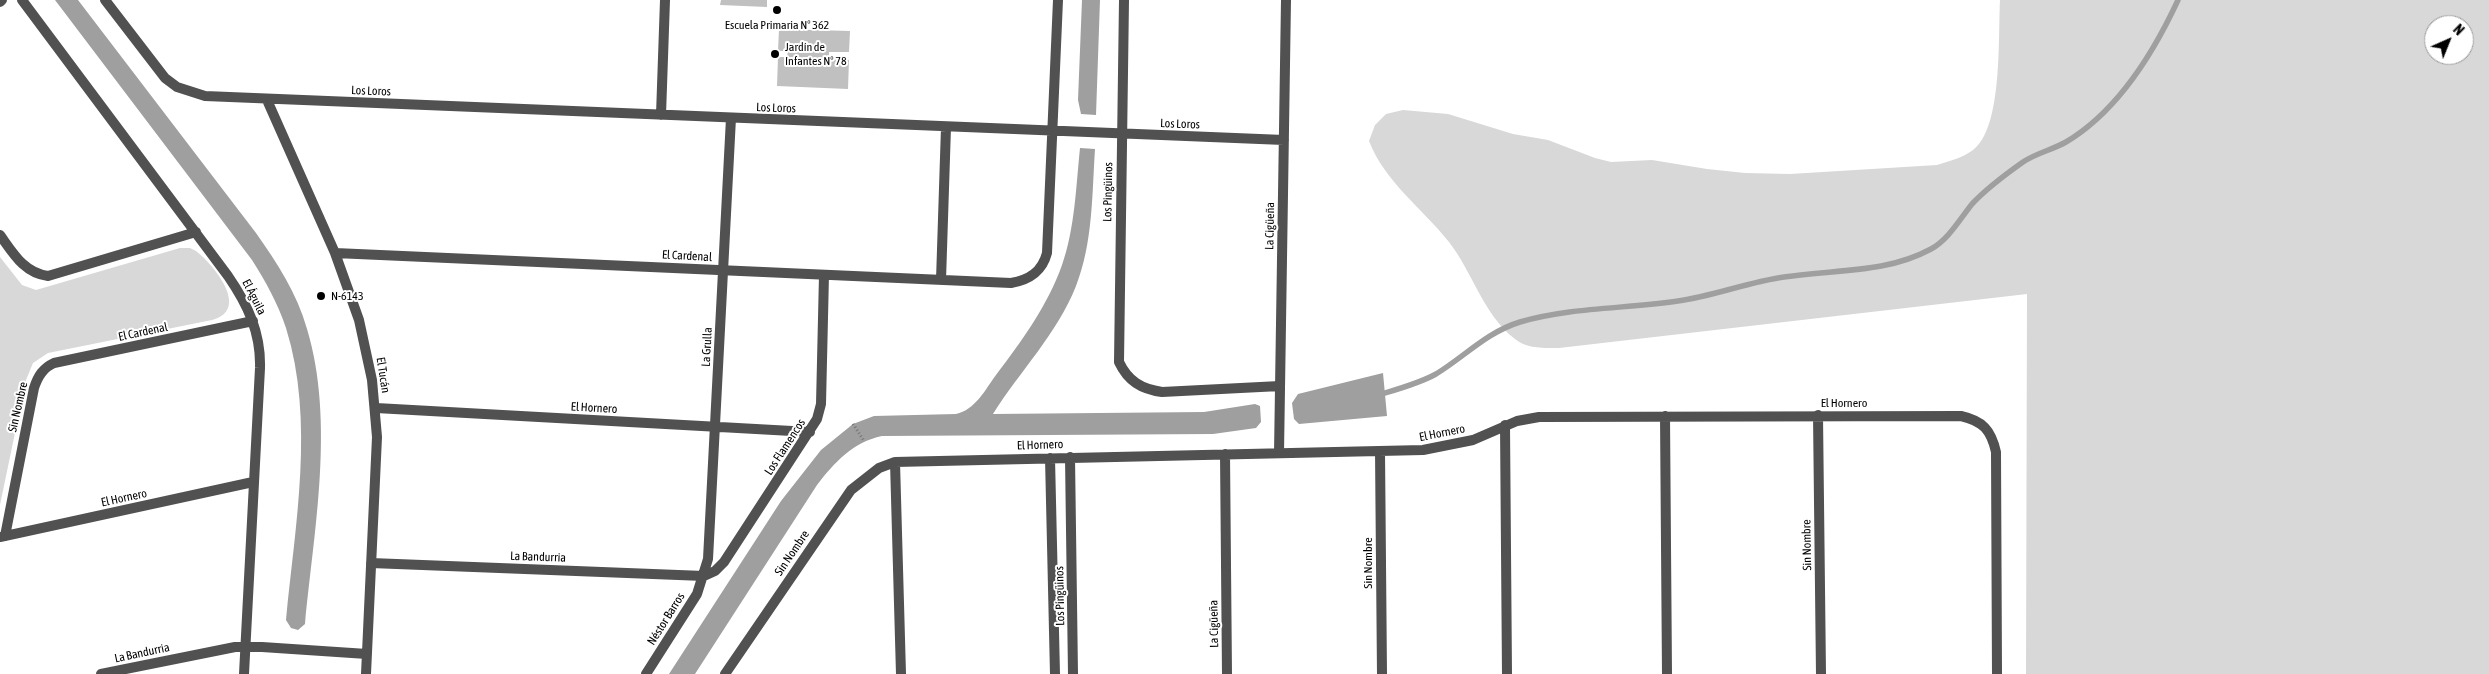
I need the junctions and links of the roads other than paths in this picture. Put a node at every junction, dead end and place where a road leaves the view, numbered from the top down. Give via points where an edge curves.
1 (22, 0) edge
2 (105, 0) edge
3 (665, 0) edge
4 (1058, 0) edge
5 (1124, 0) edge
6 (1286, 0) edge
7 (267, 100) junction
8 (661, 116) junction
9 (731, 118) junction
10 (946, 127) junction
11 (1052, 131) junction
12 (1122, 134) junction
13 (1284, 140) junction
14 (196, 232) junction
15 (0, 235) edge
16 (335, 253) junction
17 (724, 270) junction
18 (824, 275) junction
19 (941, 280) junction
20 (253, 322) junction
21 (41, 372) joint
22 (1280, 386) junction
23 (376, 408) junction
24 (1818, 415) junction
25 (1665, 416) junction
26 (1506, 425) junction
27 (716, 427) junction
28 (810, 432) junction
29 (1380, 451) junction
30 (1279, 453) junction
31 (1225, 454) junction
32 (1070, 457) junction
33 (1050, 458) junction
34 (895, 462) junction
35 (253, 482) junction
36 (2, 537) edge
37 (371, 563) junction
38 (704, 576) junction
39 (245, 647) junction
40 (367, 654) junction
41 (101, 674) edge
42 (244, 674) edge
43 (366, 674) edge
44 (646, 674) edge
45 (725, 674) edge
46 (901, 674) edge
47 (1055, 674) edge
48 (1073, 674) edge
49 (1227, 674) edge
50 (1382, 674) edge
51 (1507, 674) edge
52 (1667, 674) edge
53 (1821, 674) edge
54 (1997, 674) edge

1 - 14 street, El Águila
2 - 7 street via 153,64 177,87 205,96
3 - 8 street
4 - 11 street
5 - 12 street, Los Pingüinos
6 - 13 street, La Cigüeña
7 - 8 street, Los Loros
7 - 16 street, El Tucán
8 - 9 street, Los Loros
9 - 10 street, Los Loros
9 - 17 street, La Grulla
10 - 11 street, Los Loros
10 - 19 street
11 - 12 street, Los Loros
11 - 19 street, El Cardenal via 1047,253 1036,274 1011,283
12 - 13 street, Los Loros
12 - 22 street, Los Pingüinos via 1118,353 1124,373 1141,387 1162,392
13 - 22 street, La Cigüeña
14 - 15 street via 60,273 37,274 26,268
14 - 20 street, El Águila via 240,293
16 - 17 street, El Cardenal
16 - 23 street, El Tucán via 364,342
17 - 18 street, El Cardenal
17 - 27 street, La Grulla
18 - 19 street, El Cardenal
18 - 28 street, Los Flamencos via 820,404
20 - 21 street, El Cardenal via 54,363
20 - 35 street, El Águila via 260,351 260,368
21 - 36 street, Sin Nombre via 34,388
22 - 30 street, La Cigüeña
23 - 27 street, El Hornero
23 - 37 street, El Tucán
24 - 25 street, El Hornero
24 - 53 street, Sin Nombre
24 - 54 street, El Hornero via 1961,416 1986,427 1996,452
25 - 26 street, El Hornero via 1539,417
25 - 52 street
26 - 29 street, El Hornero via 1448,447
26 - 51 street
27 - 28 street, El Hornero
27 - 38 street, La Grulla via 710,542
28 - 38 street, Los Flamencos via 724,562
29 - 30 street, El Hornero
29 - 50 street, Sin Nombre
30 - 31 street, El Hornero
31 - 32 street, El Hornero
31 - 49 street, La Cigüeña
32 - 33 street, El Hornero
32 - 48 street, Los Pingüinos
33 - 34 street, El Hornero
33 - 47 street, Los Pingüinos
34 - 45 street, Sin Nombre via 879,468 851,490
34 - 46 street
35 - 36 street, El Hornero
35 - 39 street, El Águila
37 - 38 street, La Bandurria
37 - 40 street, El Tucán
38 - 44 street, Néstor Barros via 687,611
39 - 40 street, La Bandurria
39 - 41 street, La Bandurria
39 - 42 street, El Águila
40 - 43 street, El Tucán

